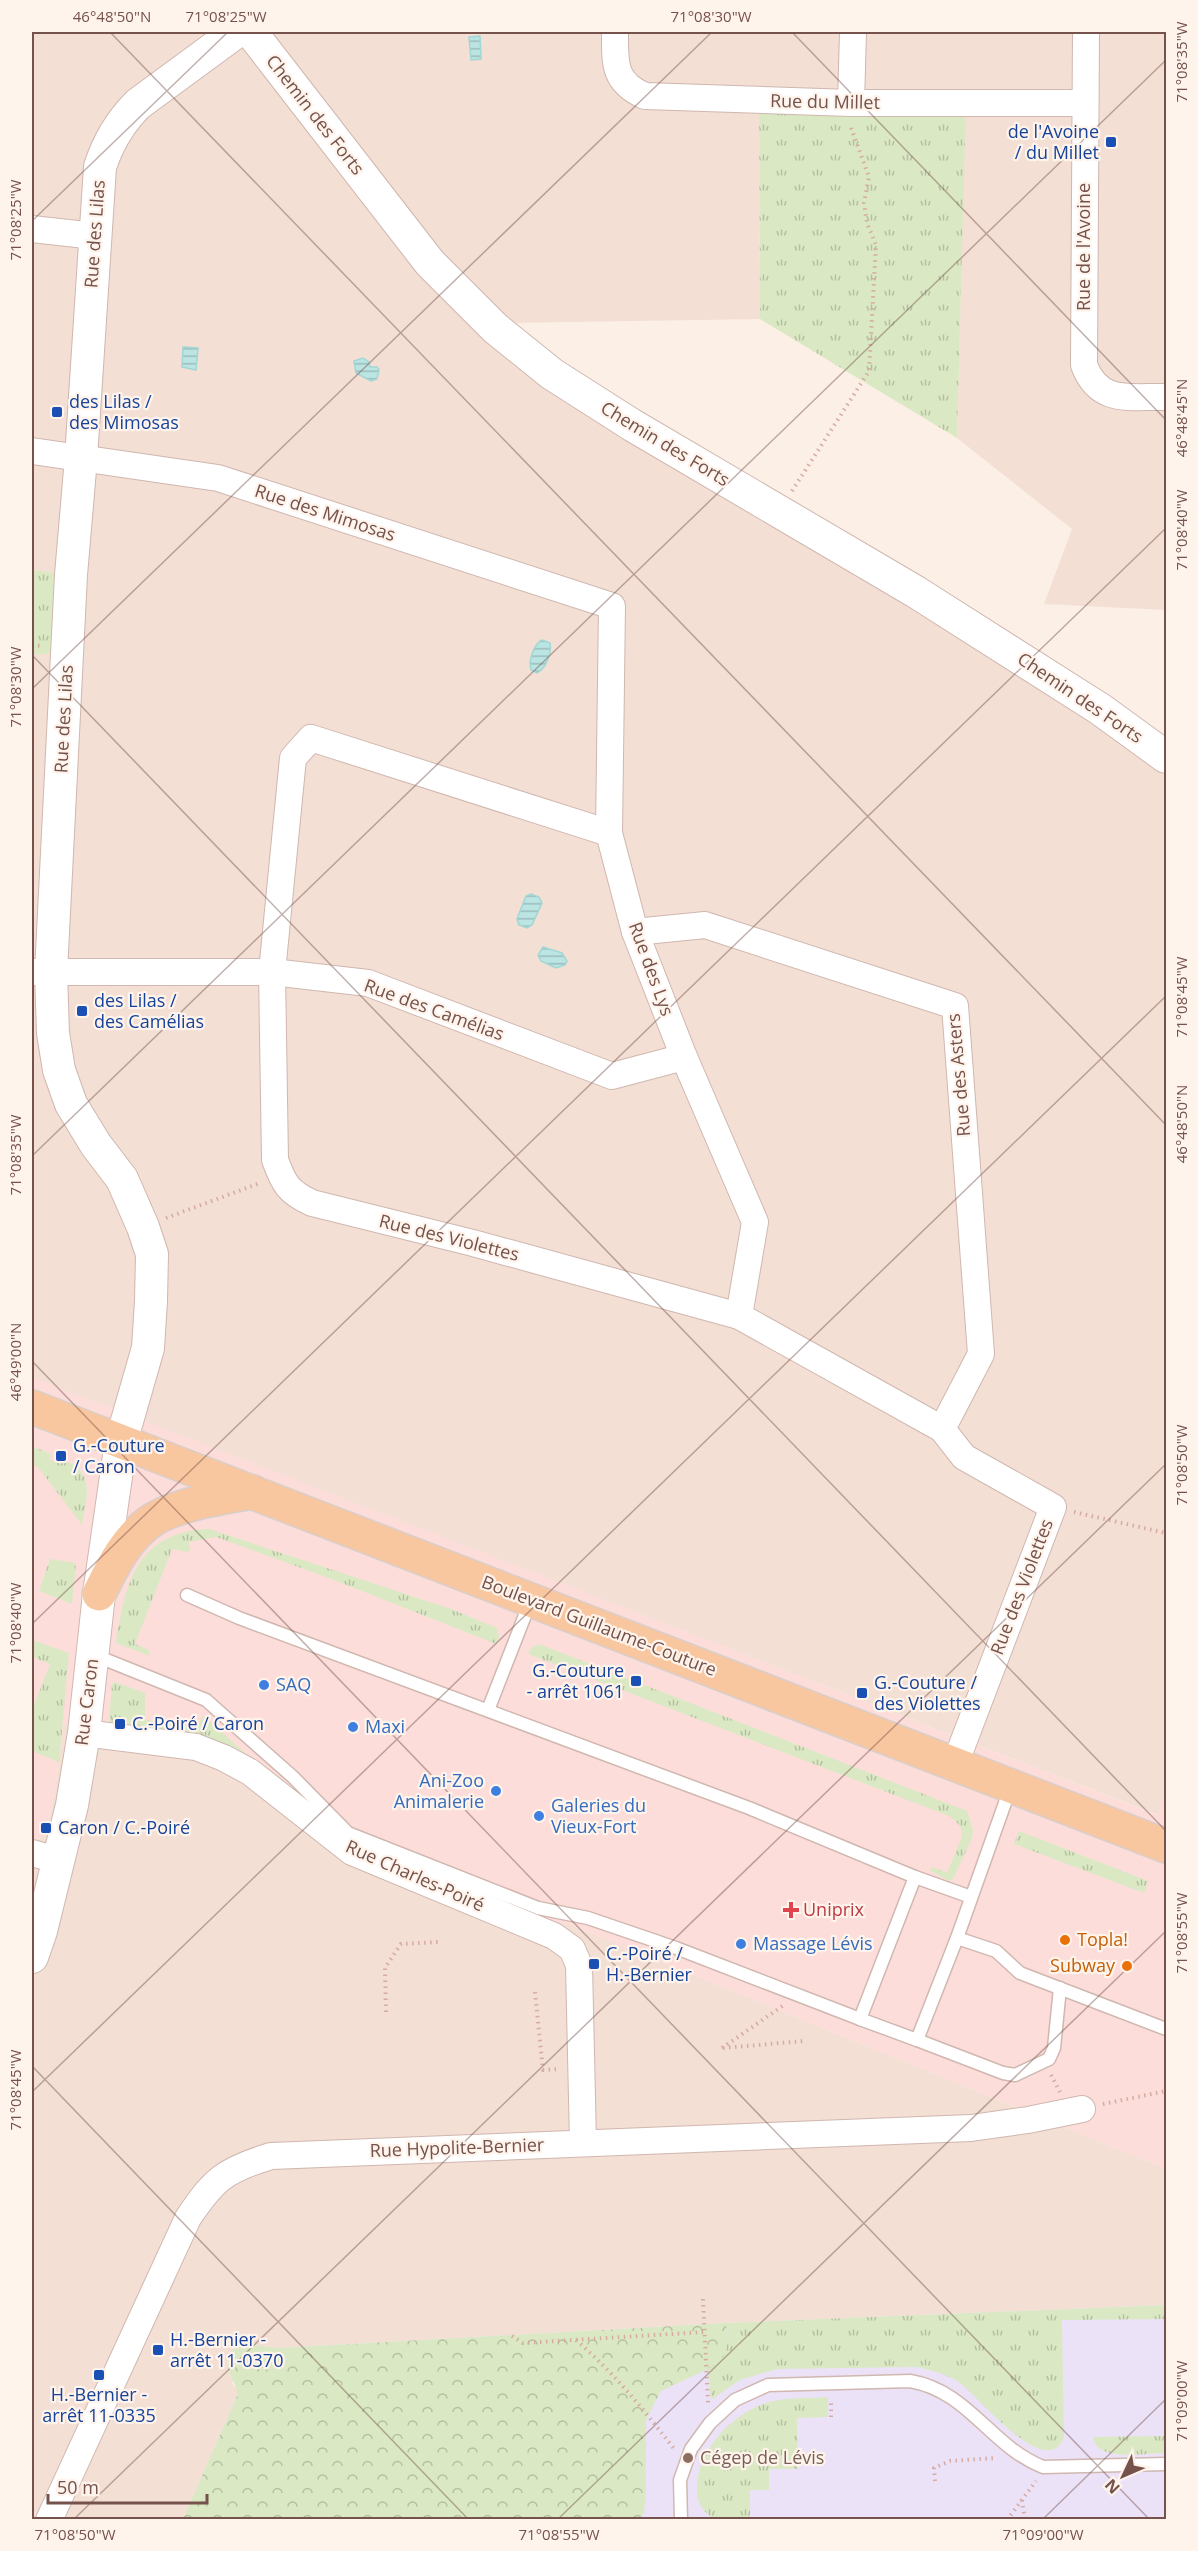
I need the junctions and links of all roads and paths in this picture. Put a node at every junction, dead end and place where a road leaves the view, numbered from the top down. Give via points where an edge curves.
1 (236, 32) edge
2 (251, 32) edge
3 (615, 32) edge
4 (853, 32) edge
5 (1086, 32) edge
6 (852, 103) junction
7 (1084, 103) junction
8 (32, 229) edge
9 (95, 236) junction
10 (1167, 397) edge
11 (32, 451) edge
12 (81, 458) junction
13 (779, 511) junction
14 (612, 606) joint
15 (1167, 757) edge
16 (609, 833) junction
17 (635, 932) junction
18 (41, 972) edge
19 (272, 972) junction
20 (684, 1057) junction
21 (281, 1176) junction
22 (176, 1215) dead end
23 (739, 1316) junction
24 (32, 1407) edge
25 (942, 1429) junction
26 (122, 1442) junction
27 (253, 1492) junction
28 (1053, 1507) junction
29 (1167, 1533) edge
30 (99, 1594) junction
31 (187, 1595) dead end
32 (531, 1599) junction
33 (93, 1654) junction
34 (488, 1710) junction
35 (84, 1733) junction
36 (955, 1764) junction
37 (1011, 1786) junction
38 (1167, 1846) edge
39 (44, 1857) edge
40 (915, 1877) junction
41 (971, 1897) junction
42 (957, 1938) junction
43 (438, 1942) dead end
44 (32, 1958) edge
45 (1060, 1988) junction
46 (535, 1992) dead end
47 (799, 1995) junction
48 (386, 2012) dead end
49 (860, 2019) junction
50 (1167, 2029) edge
51 (917, 2040) junction
52 (804, 2041) dead end
53 (1043, 2061) junction
54 (581, 2068) junction
55 (1167, 2091) edge
56 (1076, 2110) junction
57 (583, 2144) junction
58 (703, 2299) dead end
59 (705, 2332) junction
60 (512, 2336) dead end
61 (576, 2339) junction
62 (715, 2417) junction
63 (1011, 2448) junction
64 (686, 2461) junction
65 (1167, 2464) edge
66 (1036, 2480) dead end
67 (935, 2481) dead end
68 (1022, 2500) junction
69 (49, 2520) edge
70 (681, 2520) edge
71 (1007, 2520) edge
72 (1025, 2520) edge

1 - 9 street, Rue des Lilas via 125,117 109,141 100,168
2 - 13 street, Chemin des Forts via 430,263 495,328 552,374
3 - 6 street, Rue du Millet via 618,72 634,91 645,96
4 - 6 street
5 - 7 street, Rue de l'Avoine
6 - 7 street, Rue du Millet
6 - 13 path via 849,127 869,177 864,203 876,245 869,371
7 - 10 street, Rue de l'Avoine via 1084,365 1089,380 1098,389 1117,396
8 - 9 street
9 - 12 street, Rue des Lilas
11 - 12 street, Rue des Mimosas
12 - 14 street, Rue des Mimosas via 218,478
12 - 18 street, Rue des Lilas
13 - 15 street, Chemin des Forts via 936,604 1100,709
14 - 16 street, Rue des Lys
16 - 17 street, Rue des Lys
16 - 19 street via 311,738 293,758
17 - 20 street, Rue des Lys
17 - 25 street, Rue des Asters via 705,925 955,1006 981,1354
18 - 19 street, Rue des Camélias
18 - 26 street, Rue des Lilas via 59,1070 71,1104 122,1179 152,1254 148,1348
19 - 20 street, Rue des Camélias via 368,983 612,1076
19 - 21 street via 275,1160
20 - 23 street, Rue des Lys via 755,1222
21 - 22 path
21 - 23 street, Rue des Violettes via 293,1194 312,1203
23 - 25 street, Rue des Violettes
24 - 26 main road, Boulevard Guillaume-Couture
25 - 28 street, Rue des Violettes via 964,1457
26 - 27 main road, Boulevard Guillaume-Couture
26 - 30 street, Rue Caron
27 - 30 main road via 214,1499 153,1520 117,1558
27 - 32 main road, Boulevard Guillaume-Couture
28 - 29 path
28 - 36 street, Rue des Violettes
30 - 33 street, Rue Caron
31 - 34 lane
32 - 34 lane
32 - 36 main road, Boulevard Guillaume-Couture
33 - 35 street, Rue Caron
33 - 47 lane via 206,1700 293,1777 348,1833 538,1908 588,1918
34 - 40 lane via 749,1808
35 - 39 street, Rue Caron via 72,1805
35 - 54 street, Rue Charles-Poiré via 196,1747 224,1758 250,1772 352,1852 554,1936 572,1949 579,1964
36 - 37 main road, Boulevard Guillaume-Couture
37 - 38 main road, Boulevard Guillaume-Couture
37 - 41 lane
39 - 44 street, Rue Caron via 41,1931
40 - 41 lane
40 - 49 lane
41 - 42 lane
42 - 45 lane via 996,1952 1020,1973
42 - 51 lane
43 - 48 path via 401,1944 385,1968
45 - 50 lane
45 - 53 lane via 1054,2048 1049,2059
46 - 54 path via 543,2070
47 - 49 lane
47 - 52 path via 722,2048
49 - 51 lane
51 - 53 lane via 1015,2075
53 - 56 path
54 - 57 street, Rue Charles-Poiré
55 - 56 path
56 - 57 street, Rue Hypolite-Bernier via 971,2128
57 - 69 street, Rue Hypolite-Bernier via 270,2156 220,2177 188,2218
58 - 59 path
59 - 61 path
59 - 62 path via 708,2404
60 - 61 path via 523,2343
61 - 64 path via 635,2397
62 - 63 lane via 735,2400 768,2385 910,2381 942,2390
62 - 64 lane
63 - 65 lane via 1025,2460 1043,2467
63 - 67 path via 996,2458 950,2461 934,2468
64 - 70 lane via 680,2480
66 - 68 path
68 - 71 path
68 - 72 path

